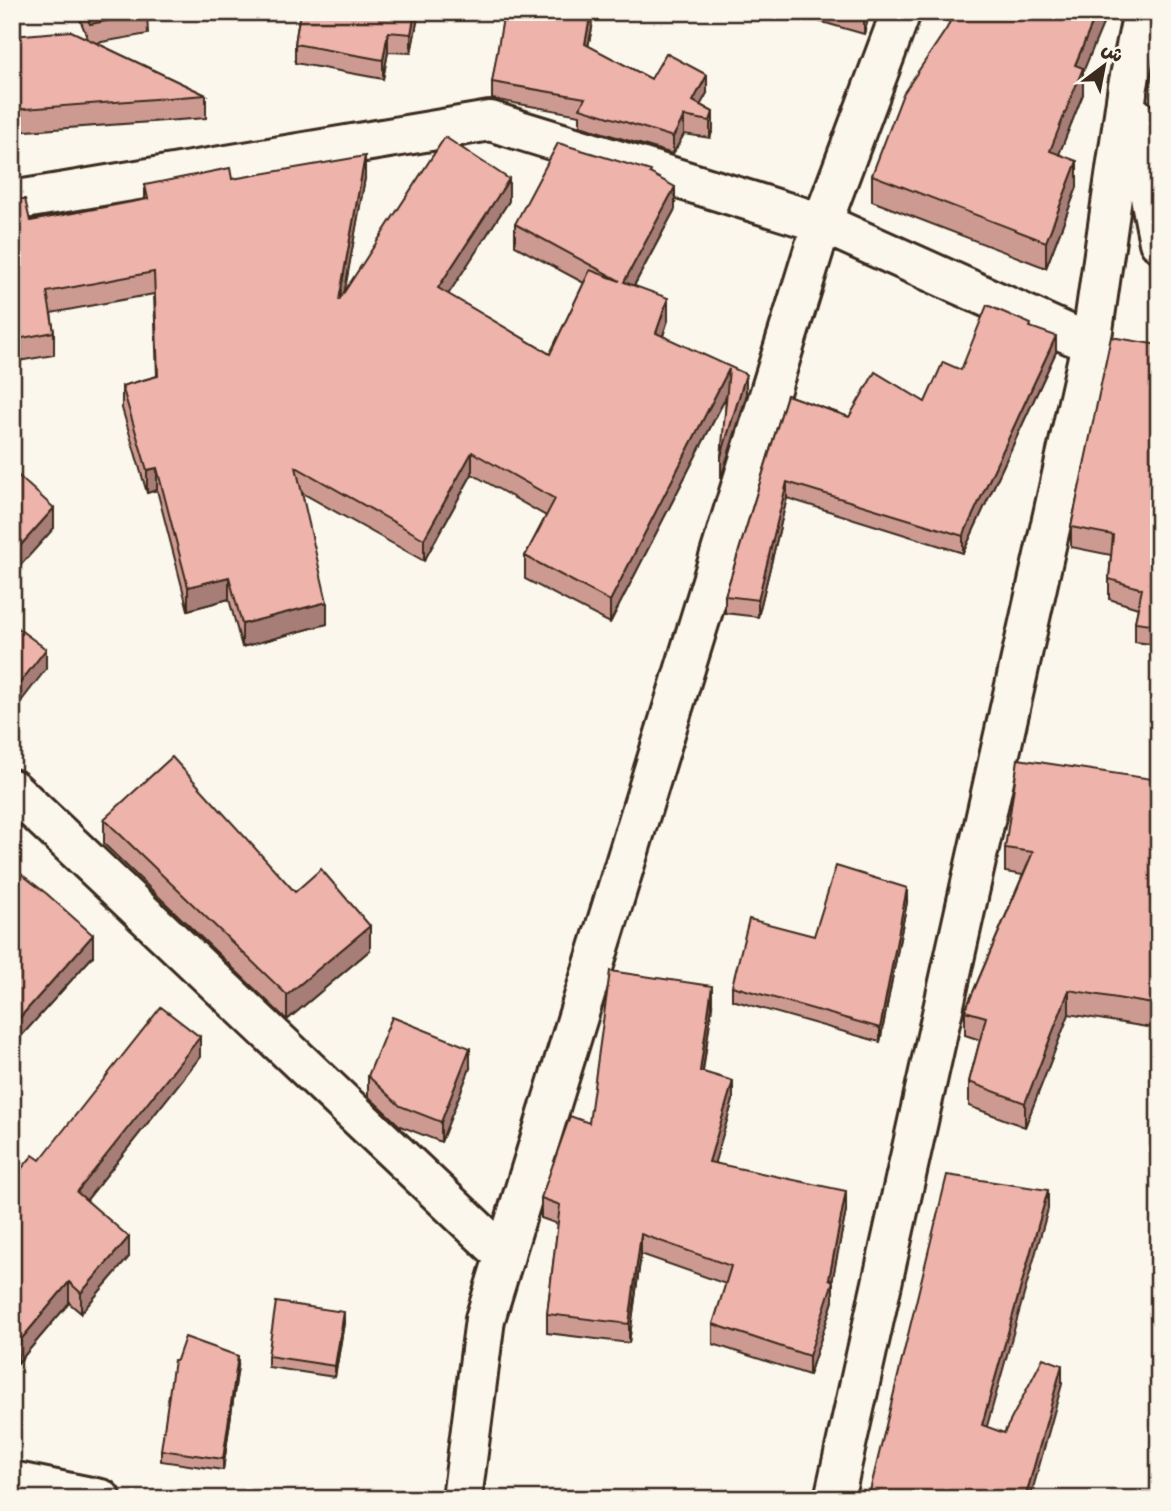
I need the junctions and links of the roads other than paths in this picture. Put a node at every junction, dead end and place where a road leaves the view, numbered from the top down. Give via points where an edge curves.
1 (901, 12) edge
2 (1143, 12) edge
3 (1128, 86) junction
4 (12, 201) edge
5 (822, 223) junction
6 (1159, 242) edge
7 (1090, 344) junction
8 (12, 789) edge
9 (505, 1256) junction
10 (17, 1477) edge
11 (101, 1499) edge
12 (463, 1499) edge
13 (834, 1499) edge

1 - 5 street
2 - 3 street
3 - 6 street
3 - 7 street
4 - 5 street via 490,121
5 - 7 street
5 - 9 street
7 - 13 street
8 - 9 street
9 - 12 street via 485,1319
10 - 11 street

